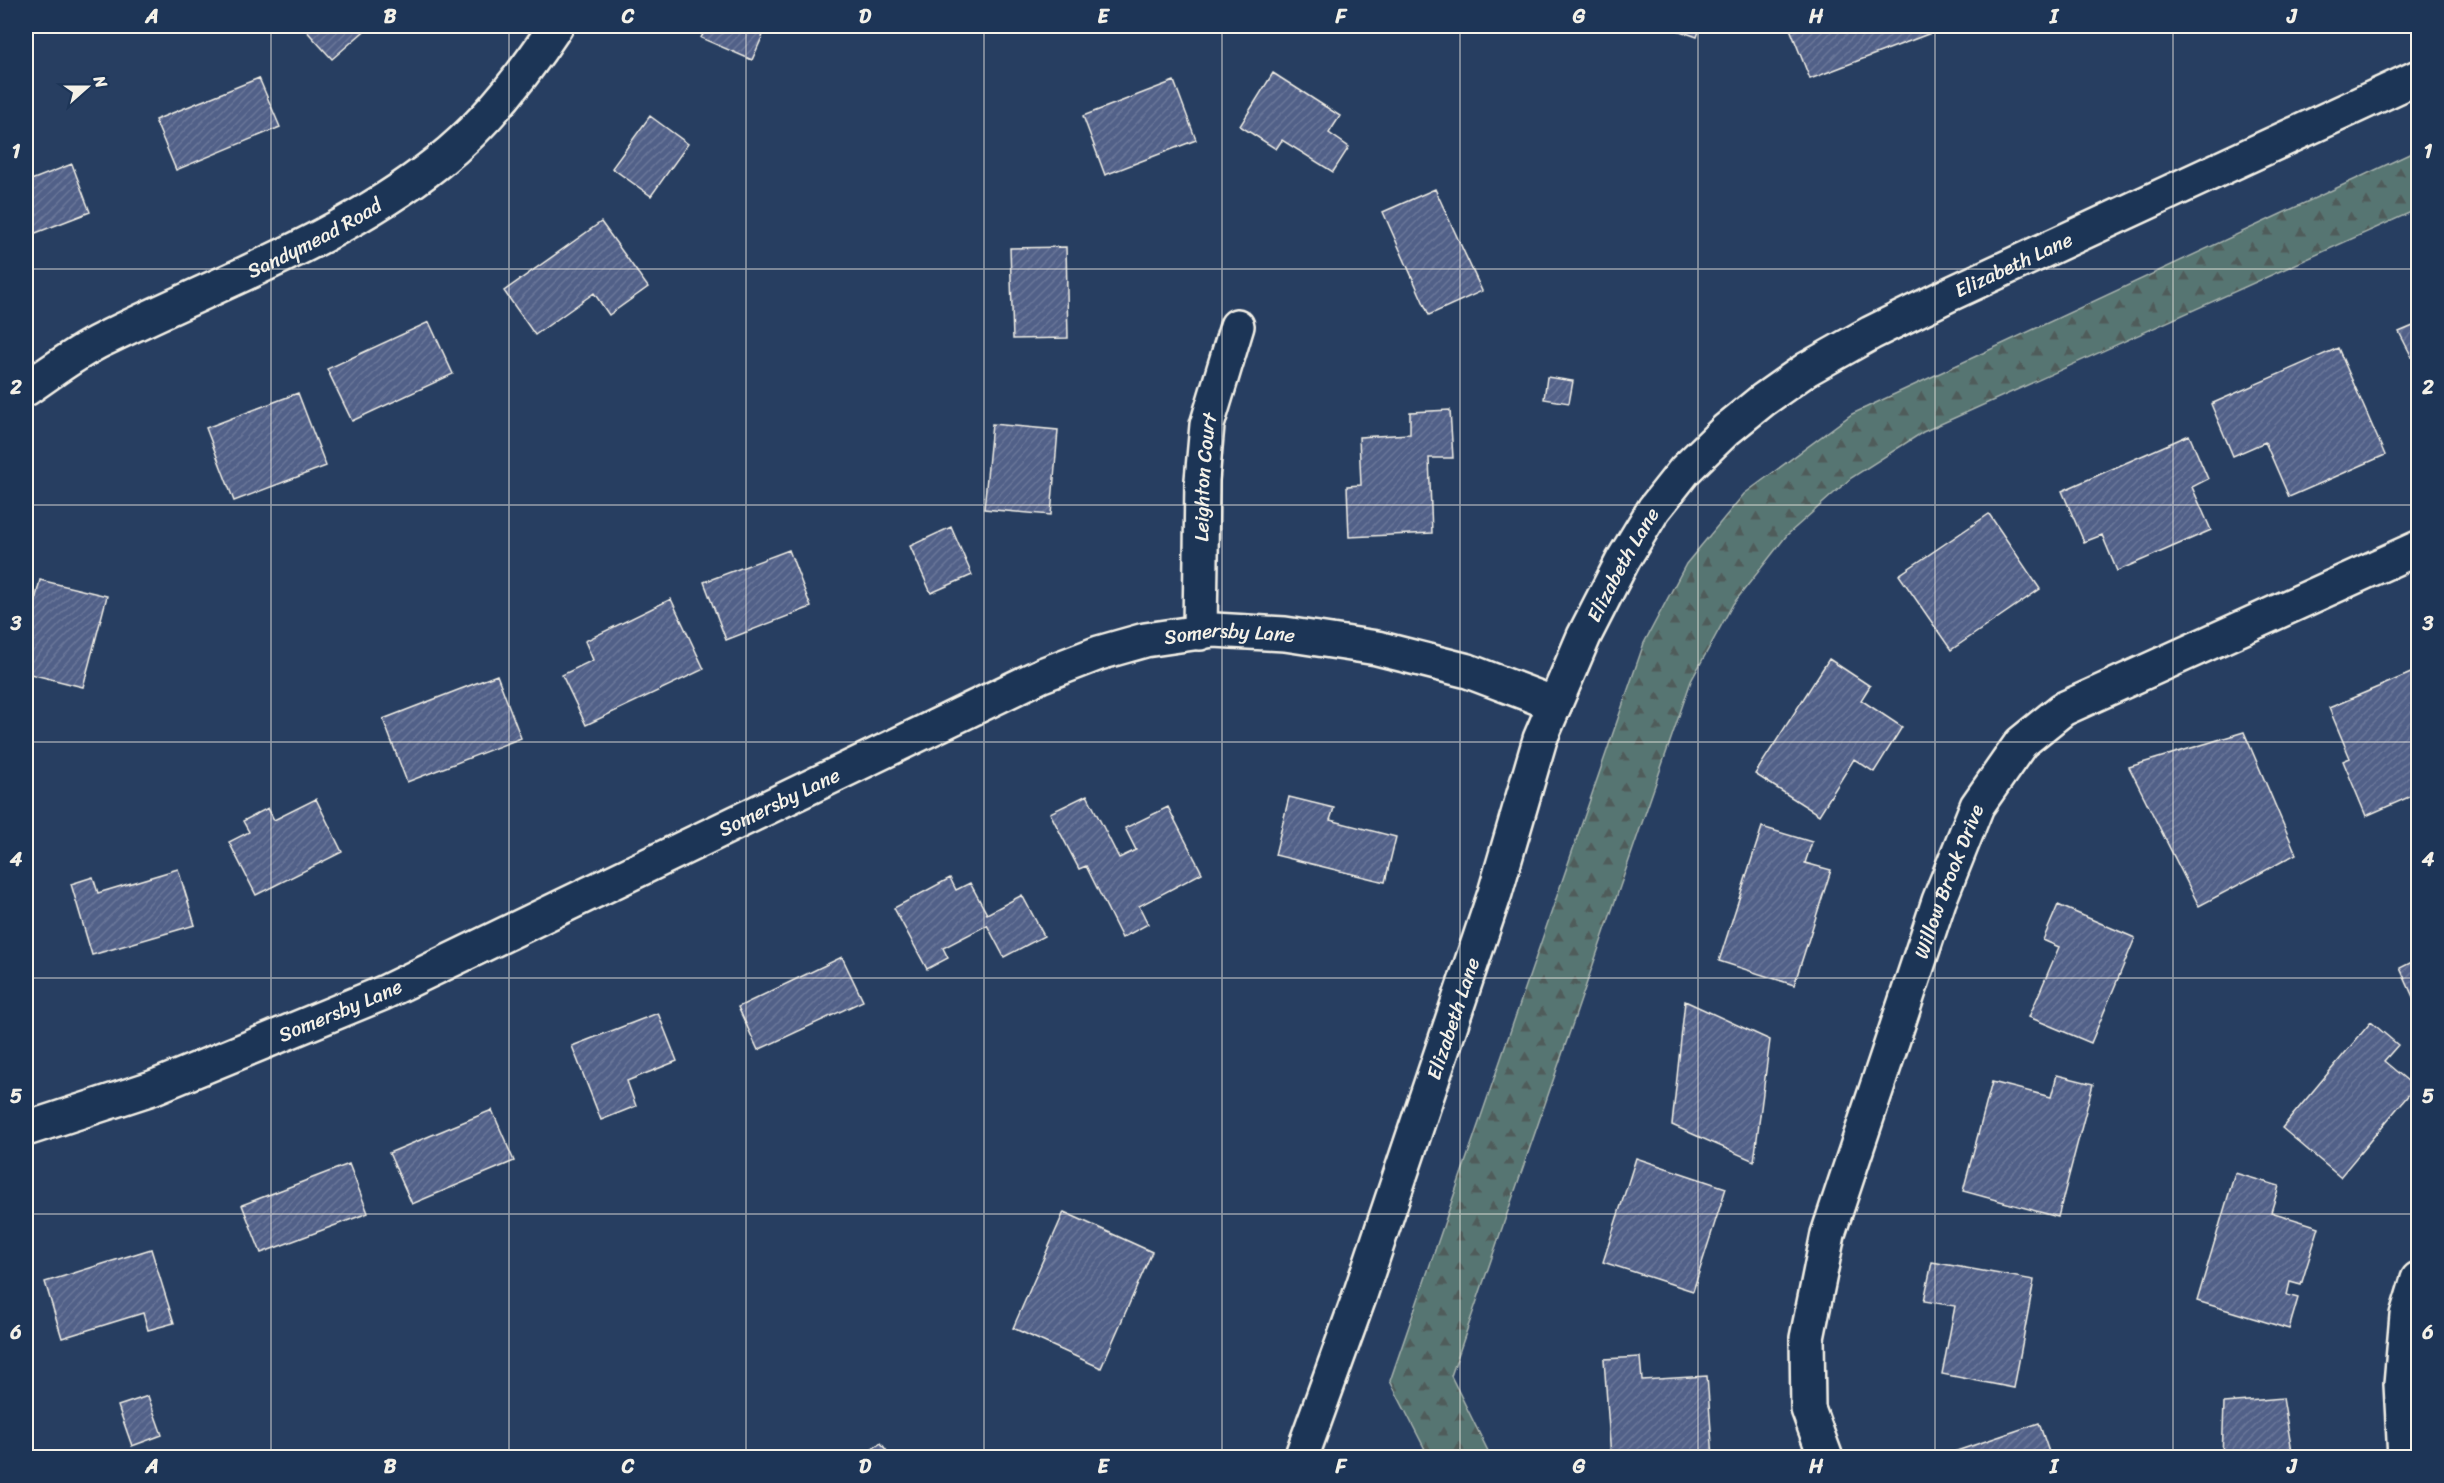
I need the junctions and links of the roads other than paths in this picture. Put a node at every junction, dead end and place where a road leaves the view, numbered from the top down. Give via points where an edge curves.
1 (556, 26) edge
2 (2418, 77) edge
3 (1237, 326) dead end
4 (26, 389) edge
5 (2418, 548) edge
6 (1200, 633) junction
7 (1555, 704) junction
8 (26, 1129) edge
9 (2418, 1279) edge
10 (1300, 1458) edge
11 (1826, 1458) edge
12 (2405, 1458) edge

1 - 4 street, Sandymead Road via 527,68 474,129 393,195 294,252 100,341
2 - 7 street, Elizabeth Lane via 1950,294 1807,369 1763,400 1685,470 1654,509 1618,569
3 - 6 street, Leighton Court via 1207,425 1202,480
5 - 11 street, Willow Brook Drive via 2062,709 2021,744 1977,806 1939,901 1828,1234 1807,1338 1808,1409
6 - 7 street, Somersby Lane via 1214,630 1284,634 1377,648 1468,671
6 - 8 street, Somersby Lane via 1145,640 1042,675 383,993 152,1088
7 - 10 street, Elizabeth Lane via 1540,739 1495,893 1360,1296
9 - 12 street via 2407,1315 2401,1384

